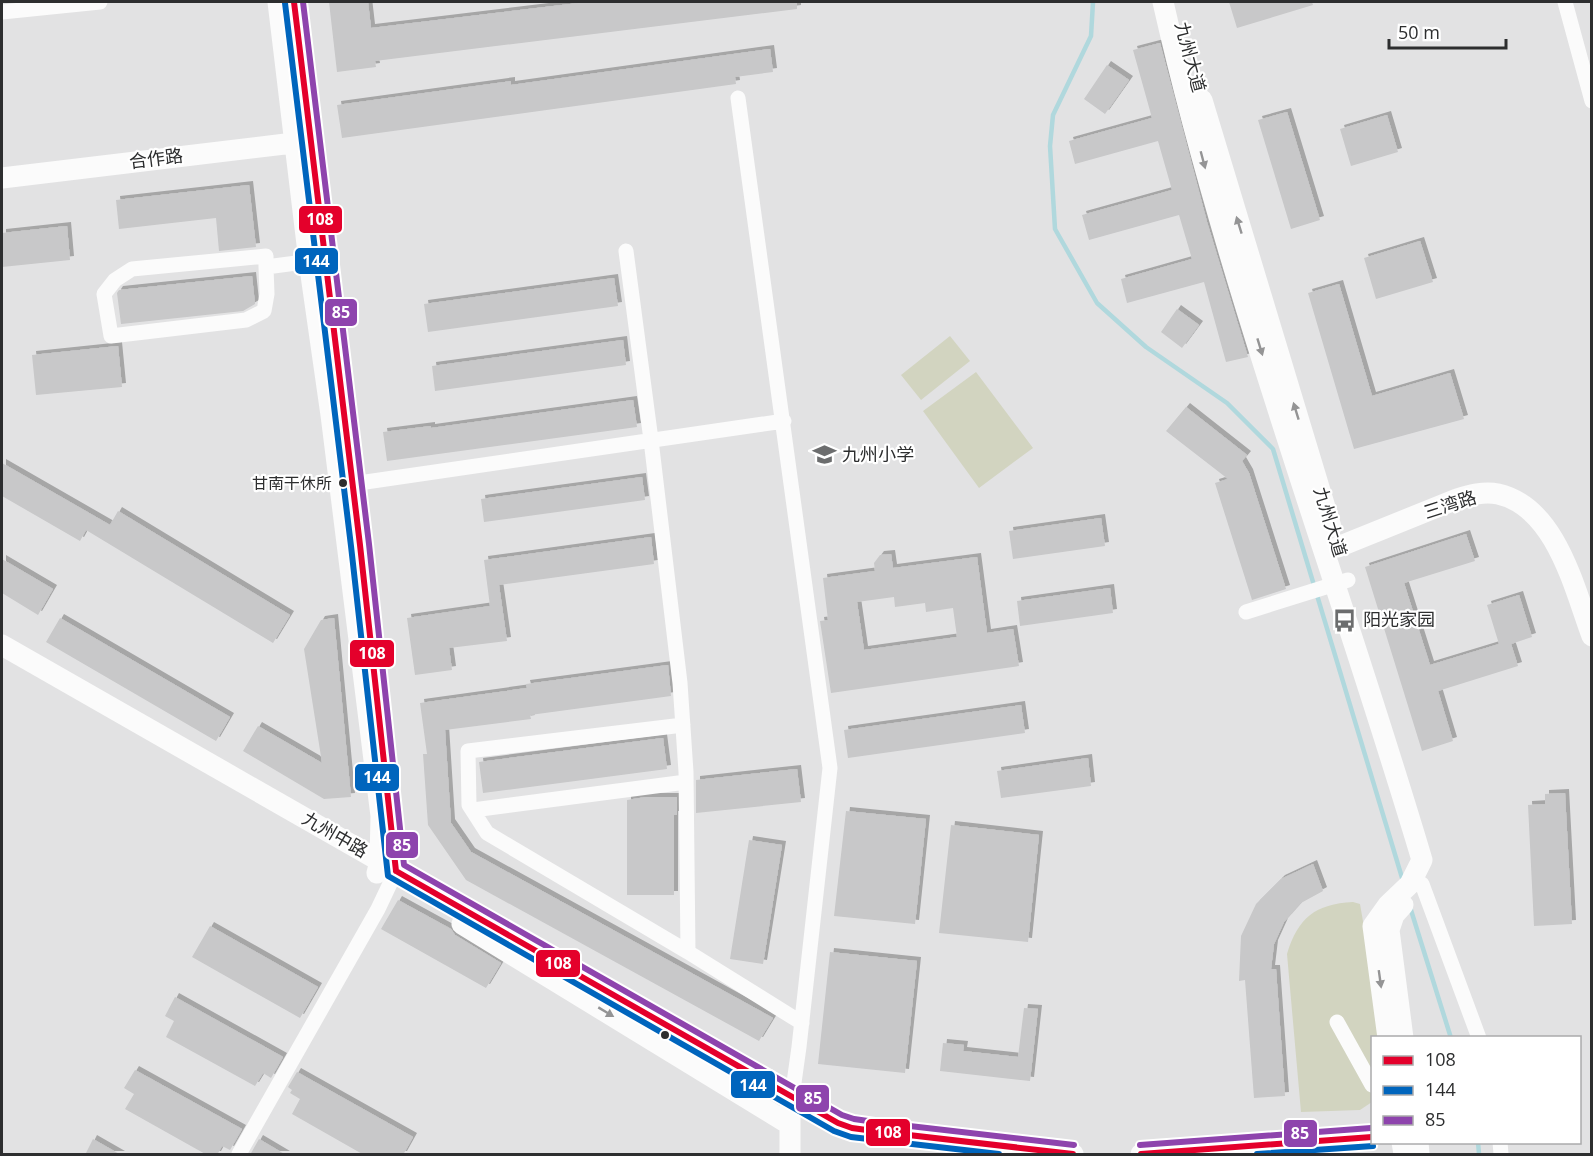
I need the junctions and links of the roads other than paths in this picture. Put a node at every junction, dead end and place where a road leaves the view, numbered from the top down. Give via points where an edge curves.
1 (100, 2) edge
2 (278, 2) edge
3 (294, 2) edge
4 (1163, 2) edge
5 (1175, 2) edge
6 (1565, 2) edge
7 (2, 12) edge
8 (738, 98) dead end
9 (1592, 101) edge
10 (303, 141) junction
11 (2, 178) edge
12 (626, 251) dead end
13 (317, 260) junction
14 (266, 267) junction
15 (784, 421) junction
16 (651, 440) junction
17 (352, 484) junction
18 (1338, 547) junction
19 (1336, 584) junction
20 (1246, 612) dead end
21 (1592, 636) edge
22 (2, 645) edge
23 (2, 660) edge
24 (682, 725) junction
25 (686, 782) junction
26 (473, 810) junction
27 (386, 872) junction
28 (1416, 886) junction
29 (1391, 910) junction
30 (688, 952) junction
31 (1337, 1022) dead end
32 (802, 1023) junction
33 (1388, 1036) edge
34 (1403, 1036) edge
35 (1478, 1036) edge
36 (1371, 1083) edge
37 (792, 1097) junction
38 (789, 1124) junction
39 (1371, 1137) edge
40 (239, 1155) edge
41 (790, 1155) edge
42 (1073, 1155) edge
43 (1142, 1155) edge

1 - 7 street
2 - 10 street
3 - 10 street
4 -> 19 street via 1214,201
18 -> 5 street, 九州大道
6 - 9 street
8 - 15 street
10 - 11 street, 合作路
10 - 13 street
12 - 16 street
13 - 14 street
13 - 17 street
13 - 27 street via 330,415
14 - 14 street via 264,311 246,321 111,336 104,294 115,280 132,269 266,256
15 - 16 street
15 - 32 street via 830,768
16 - 17 street
16 - 24 street
17 - 27 street
18 - 19 street, 九州大道
18 - 21 street, 三湾路 via 1476,494 1496,494 1515,500 1532,511 1563,557
19 - 20 street
19 - 28 street, 九州大道 via 1429,848 1429,862
22 - 27 street, 九州中路
23 - 27 street via 119,729
24 - 25 street
24 - 26 street via 468,751 469,805
25 - 26 street
25 - 30 street
26 - 30 street via 487,833
27 - 37 street, 九州中路
27 -> 38 street
27 - 40 street via 378,909
28 - 29 street, 九州大道
28 - 35 street
29 -> 33 street, 九州大道 via 1373,926
29 - 34 street via 1390,949
30 - 32 street
31 - 36 street
32 - 37 street
37 - 38 street
37 - 42 street, 九州中路 via 852,1128
38 - 41 street
39 - 43 street

